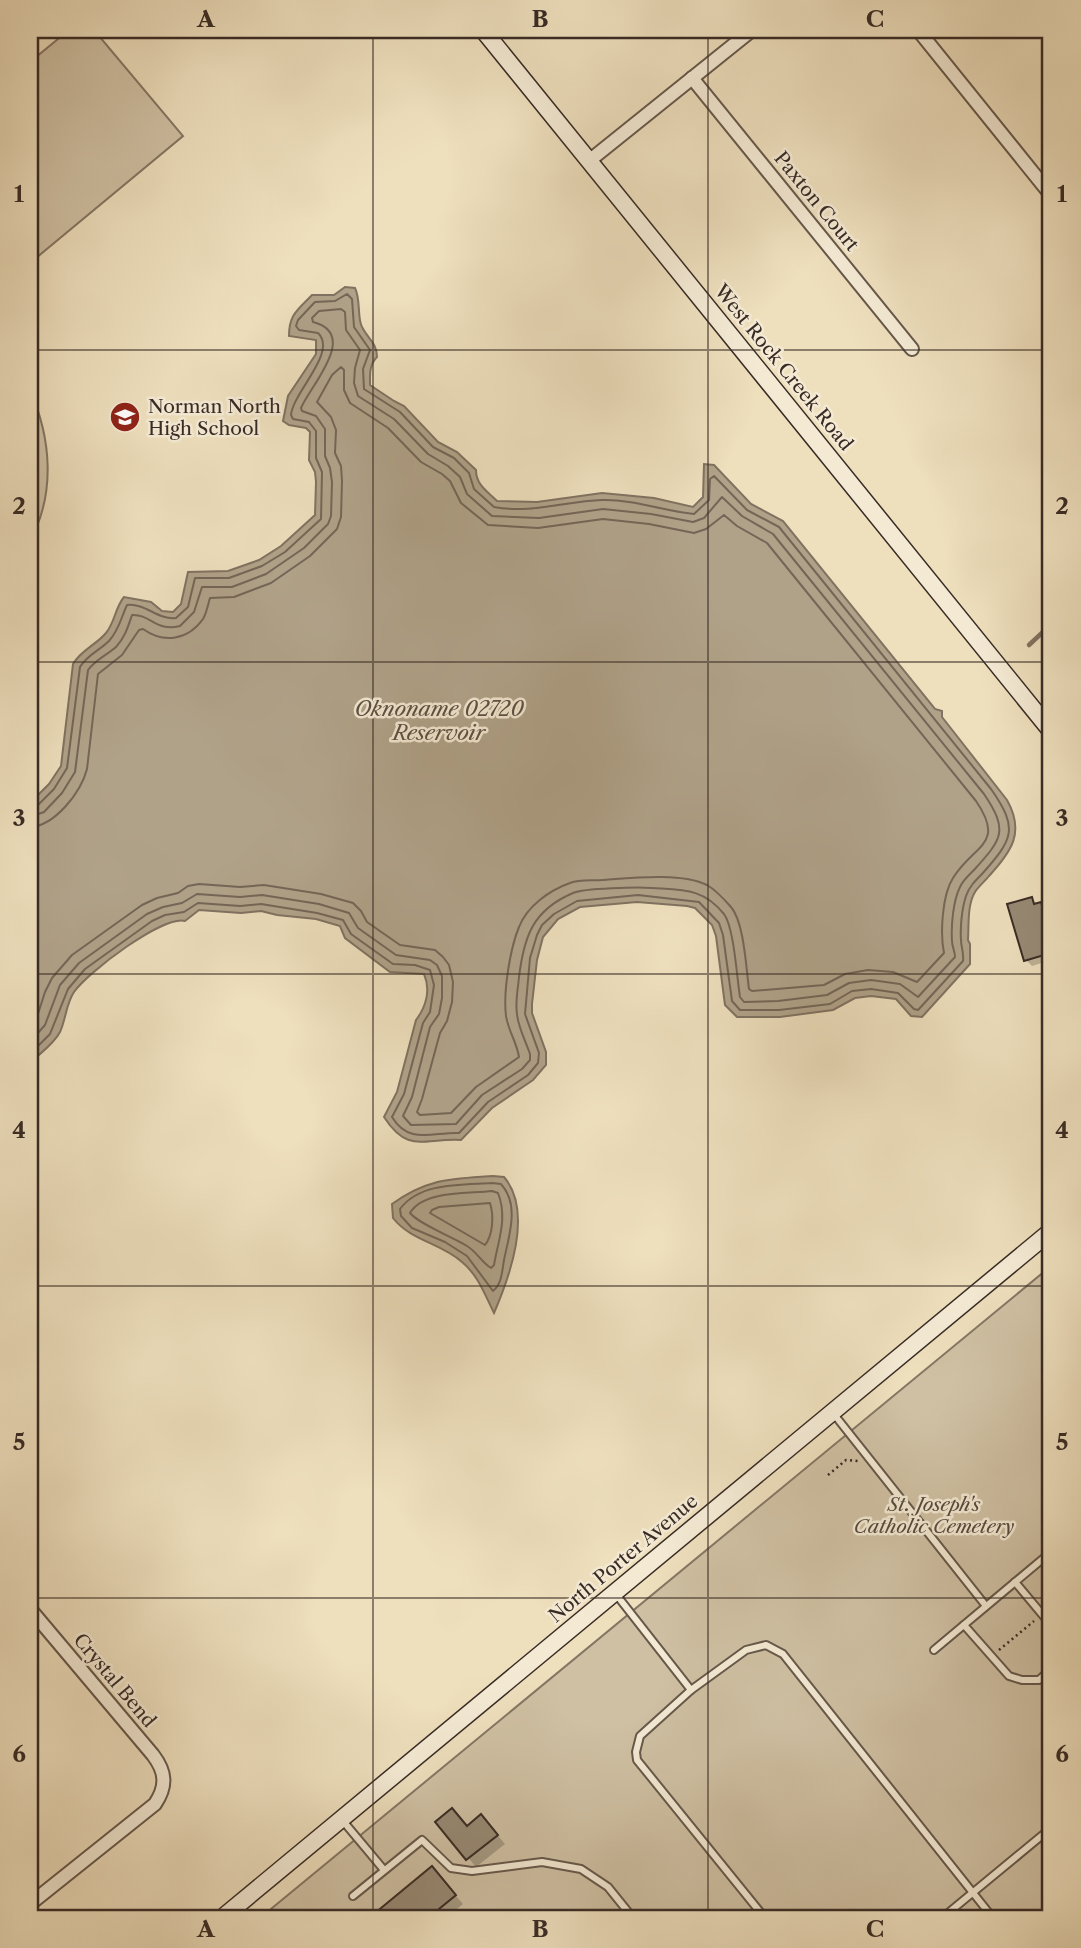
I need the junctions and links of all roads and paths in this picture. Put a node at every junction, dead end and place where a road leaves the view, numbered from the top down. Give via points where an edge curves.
1 (483, 30) edge
2 (752, 30) edge
3 (918, 30) edge
4 (692, 78) junction
5 (589, 161) junction
6 (1051, 195) edge
7 (912, 349) dead end
8 (1051, 732) edge
9 (1051, 1231) edge
10 (832, 1413) junction
11 (866, 1455) junction
12 (828, 1475) dead end
13 (1051, 1552) edge
14 (1016, 1582) junction
15 (614, 1592) junction
16 (986, 1606) junction
17 (30, 1609) edge
18 (1042, 1615) junction
19 (41, 1623) junction
20 (964, 1625) junction
21 (1051, 1625) edge
22 (30, 1631) edge
23 (933, 1650) dead end
24 (991, 1656) junction
25 (1050, 1672) edge
26 (691, 1690) junction
27 (341, 1819) junction
28 (1051, 1828) edge
29 (384, 1870) junction
30 (973, 1893) junction
31 (353, 1896) dead end
32 (30, 1904) edge
33 (222, 1918) edge
34 (633, 1918) edge
35 (765, 1918) edge
36 (942, 1918) edge
37 (993, 1918) edge

1 - 5 main road, West Rock Creek Road
2 - 4 street
3 - 6 street
4 - 5 street
4 - 7 street, Paxton Court
5 - 8 main road, West Rock Creek Road
9 - 10 main road, North Porter Avenue
10 - 11 lane
10 - 15 main road, North Porter Avenue
11 - 12 path via 846,1460
11 - 16 lane
13 - 14 lane
14 - 16 lane
14 - 18 lane
15 - 26 lane
15 - 27 main road, North Porter Avenue
16 - 20 lane
17 - 19 street, Crystal Bend
18 - 21 lane
18 - 24 path
19 - 22 street
19 - 32 street, Crystal Bend via 153,1755 165,1779 155,1804
20 - 23 lane
20 - 24 lane
24 - 25 lane via 1009,1675 1022,1680 1039,1680
26 - 30 lane via 746,1650 766,1644 783,1654
26 - 35 lane via 640,1736 637,1760
27 - 29 lane
27 - 33 main road, North Porter Avenue
28 - 30 lane
29 - 31 lane
29 - 34 lane via 422,1840 451,1868 472,1871 542,1862 581,1869 608,1887
30 - 36 lane
30 - 37 lane

